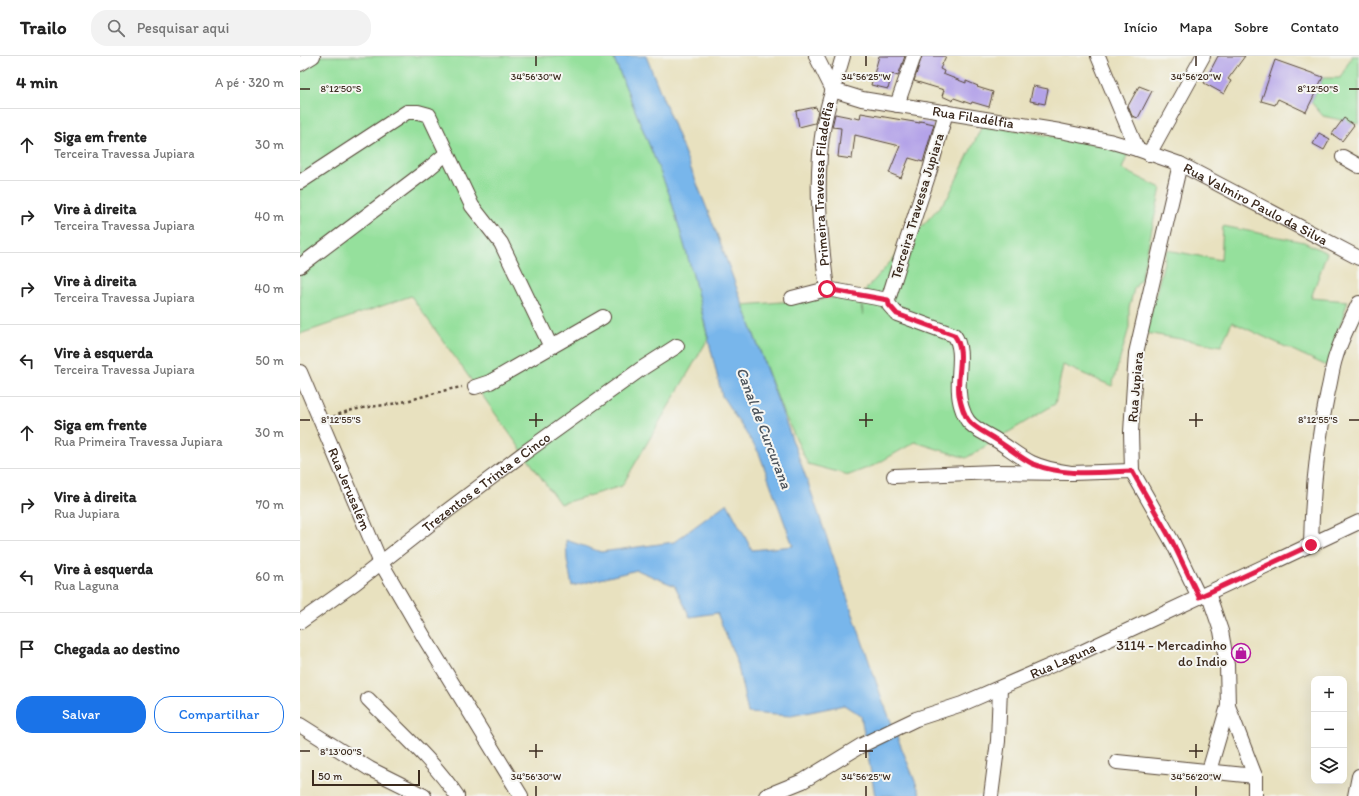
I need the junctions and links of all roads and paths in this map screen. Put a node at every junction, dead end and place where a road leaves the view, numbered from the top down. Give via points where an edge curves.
1 (313, 56) edge
2 (816, 56) edge
3 (843, 56) edge
4 (914, 56) edge
5 (1098, 56) edge
6 (1203, 56) edge
7 (300, 64) edge
8 (833, 90) junction
9 (897, 105) junction
10 (946, 112) junction
11 (1143, 152) junction
12 (447, 153) junction
13 (1344, 157) dead end
14 (1180, 164) junction
15 (1359, 166) edge
16 (300, 182) edge
17 (1359, 258) edge
18 (300, 266) edge
19 (827, 289) junction
20 (792, 298) dead end
21 (888, 300) junction
22 (1359, 303) edge
23 (603, 317) dead end
24 (677, 346) dead end
25 (551, 347) junction
26 (300, 372) edge
27 (475, 387) joint
28 (322, 423) junction
29 (1132, 471) junction
30 (1071, 473) junction
31 (894, 476) dead end
32 (1359, 522) edge
33 (1311, 545) junction
34 (380, 561) junction
35 (1203, 595) junction
36 (300, 622) edge
37 (1000, 688) junction
38 (368, 699) dead end
39 (1228, 706) junction
40 (300, 725) edge
41 (1118, 762) dead end
42 (1209, 771) junction
43 (1255, 776) junction
44 (1359, 776) edge
45 (424, 796) edge
46 (457, 796) edge
47 (521, 796) edge
48 (766, 796) edge
49 (991, 796) edge
50 (1256, 796) edge
51 (1355, 796) edge

1 - 7 street
2 - 8 street
3 - 8 street, Primeira Travessa Filadelfia
4 - 9 street
5 - 11 street
6 - 11 street
8 - 9 street, Rua Filadélfia via 862,99
8 - 19 street, Primeira Travessa Filadelfia via 824,124 819,174 820,233
9 - 10 street, Rua Filadélfia
10 - 11 street, Rua Filadélfia via 1060,131 1109,141
10 - 21 street, Terceira Travessa Jupiara
11 - 14 street, Rua Valmiro Paulo da Silva
12 - 16 street via 429,115 407,112
12 - 18 street
12 - 25 street via 472,206 501,243
13 - 15 street
14 - 17 street, Rua Valmiro Paulo da Silva
14 - 29 street, Rua Jupiara via 1136,353 1130,432
19 - 20 street
19 - 21 street
21 - 30 street via 897,314 954,335 958,340 958,392 968,421 1032,463 1050,470
22 - 33 street via 1336,357 1326,402 1318,445
23 - 25 street
24 - 34 street, Trezentos e Trinta e Cinco via 640,369
25 - 27 street via 490,382
26 - 28 street, Rua Jerusalém
27 - 28 path via 445,389 403,402 362,408 342,413
28 - 34 street, Rua Jerusalém
29 - 30 street
29 - 35 street, Rua Jupiara
30 - 31 street via 995,472
32 - 33 street, Rua Laguna
33 - 35 street, Rua Laguna
34 - 36 street, Trezentos e Trinta e Cinco via 355,583
34 - 47 street, Rua Jerusalém
35 - 37 street, Rua Laguna
35 - 39 street, Rua Jupiara via 1221,631 1227,665
37 - 48 street, Rua Laguna via 916,719 862,745 803,781
37 - 49 street via 998,741
38 - 46 street via 420,752
39 - 42 street, Rua Jupiara
39 - 43 street, Rua Jupiara
40 - 45 street via 370,769
41 - 42 street
42 - 43 street
43 - 50 street, Rua Jupiara
44 - 51 street

